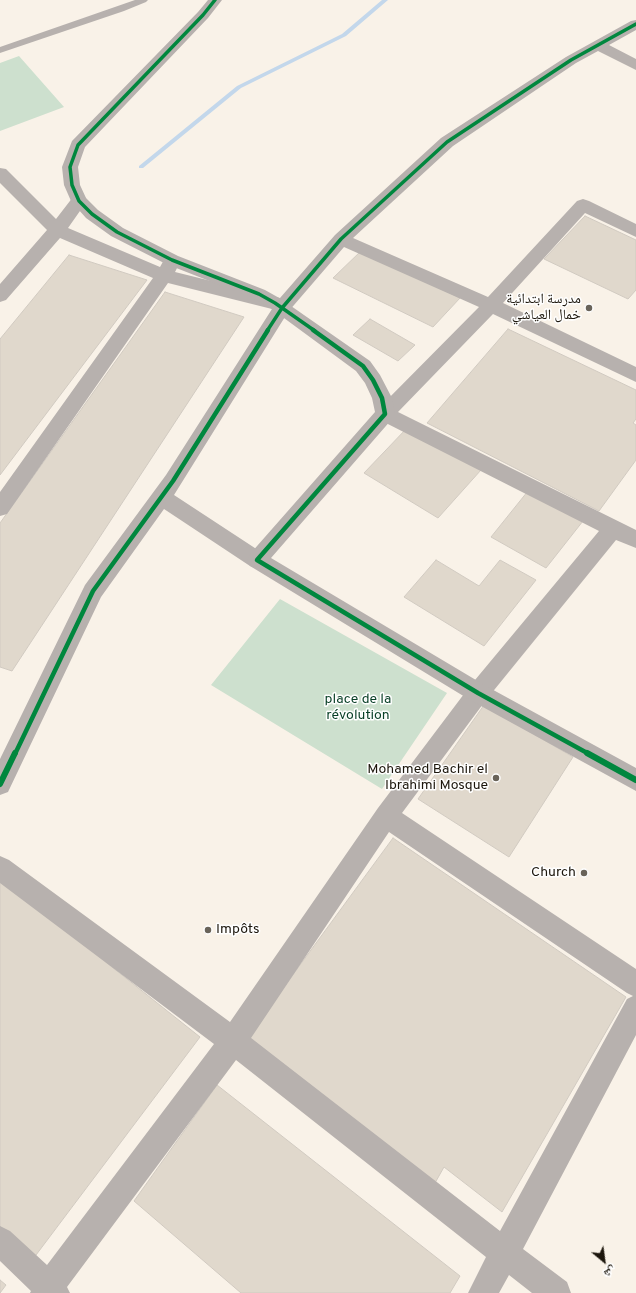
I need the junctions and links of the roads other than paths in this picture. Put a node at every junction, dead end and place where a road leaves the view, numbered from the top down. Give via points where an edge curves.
1 (143, 0) edge
2 (215, 0) edge
3 (636, 24) edge
4 (598, 45) junction
5 (0, 50) edge
6 (636, 65) edge
7 (0, 173) edge
8 (80, 201) junction
9 (57, 230) junction
10 (636, 231) edge
11 (341, 239) junction
12 (168, 268) junction
13 (0, 296) edge
14 (491, 305) junction
15 (278, 306) junction
16 (636, 374) edge
17 (385, 414) junction
18 (162, 497) junction
19 (0, 508) edge
20 (613, 529) junction
21 (636, 540) edge
22 (257, 560) junction
23 (478, 693) junction
24 (636, 780) edge
25 (0, 784) edge
26 (386, 816) junction
27 (0, 868) edge
28 (636, 984) edge
29 (636, 1008) edge
30 (233, 1041) junction
31 (0, 1242) edge
32 (506, 1253) junction
33 (50, 1291) edge
34 (483, 1293) edge
35 (556, 1293) edge

1 - 5 lane via 121,10
2 - 8 street via 78,145 70,167 72,186
3 - 4 street
4 - 6 street
4 - 11 street via 447,142
7 - 9 street
8 - 9 street
8 - 12 street via 92,214
9 - 12 street
9 - 13 street
10 - 14 street via 583,205
11 - 14 street
11 - 15 street
12 - 15 street via 259,294
12 - 19 street
14 - 16 street
14 - 17 street
15 - 17 street via 363,366 374,380 382,398
15 - 18 street
17 - 20 street
17 - 22 street
18 - 22 street
18 - 25 street via 93,591
20 - 21 street
20 - 23 street
22 - 23 street
23 - 24 street
23 - 26 street
26 - 28 street
26 - 30 street
27 - 30 street
29 - 32 street
30 - 32 street
30 - 33 street
31 - 33 street
32 - 34 street
32 - 35 street

